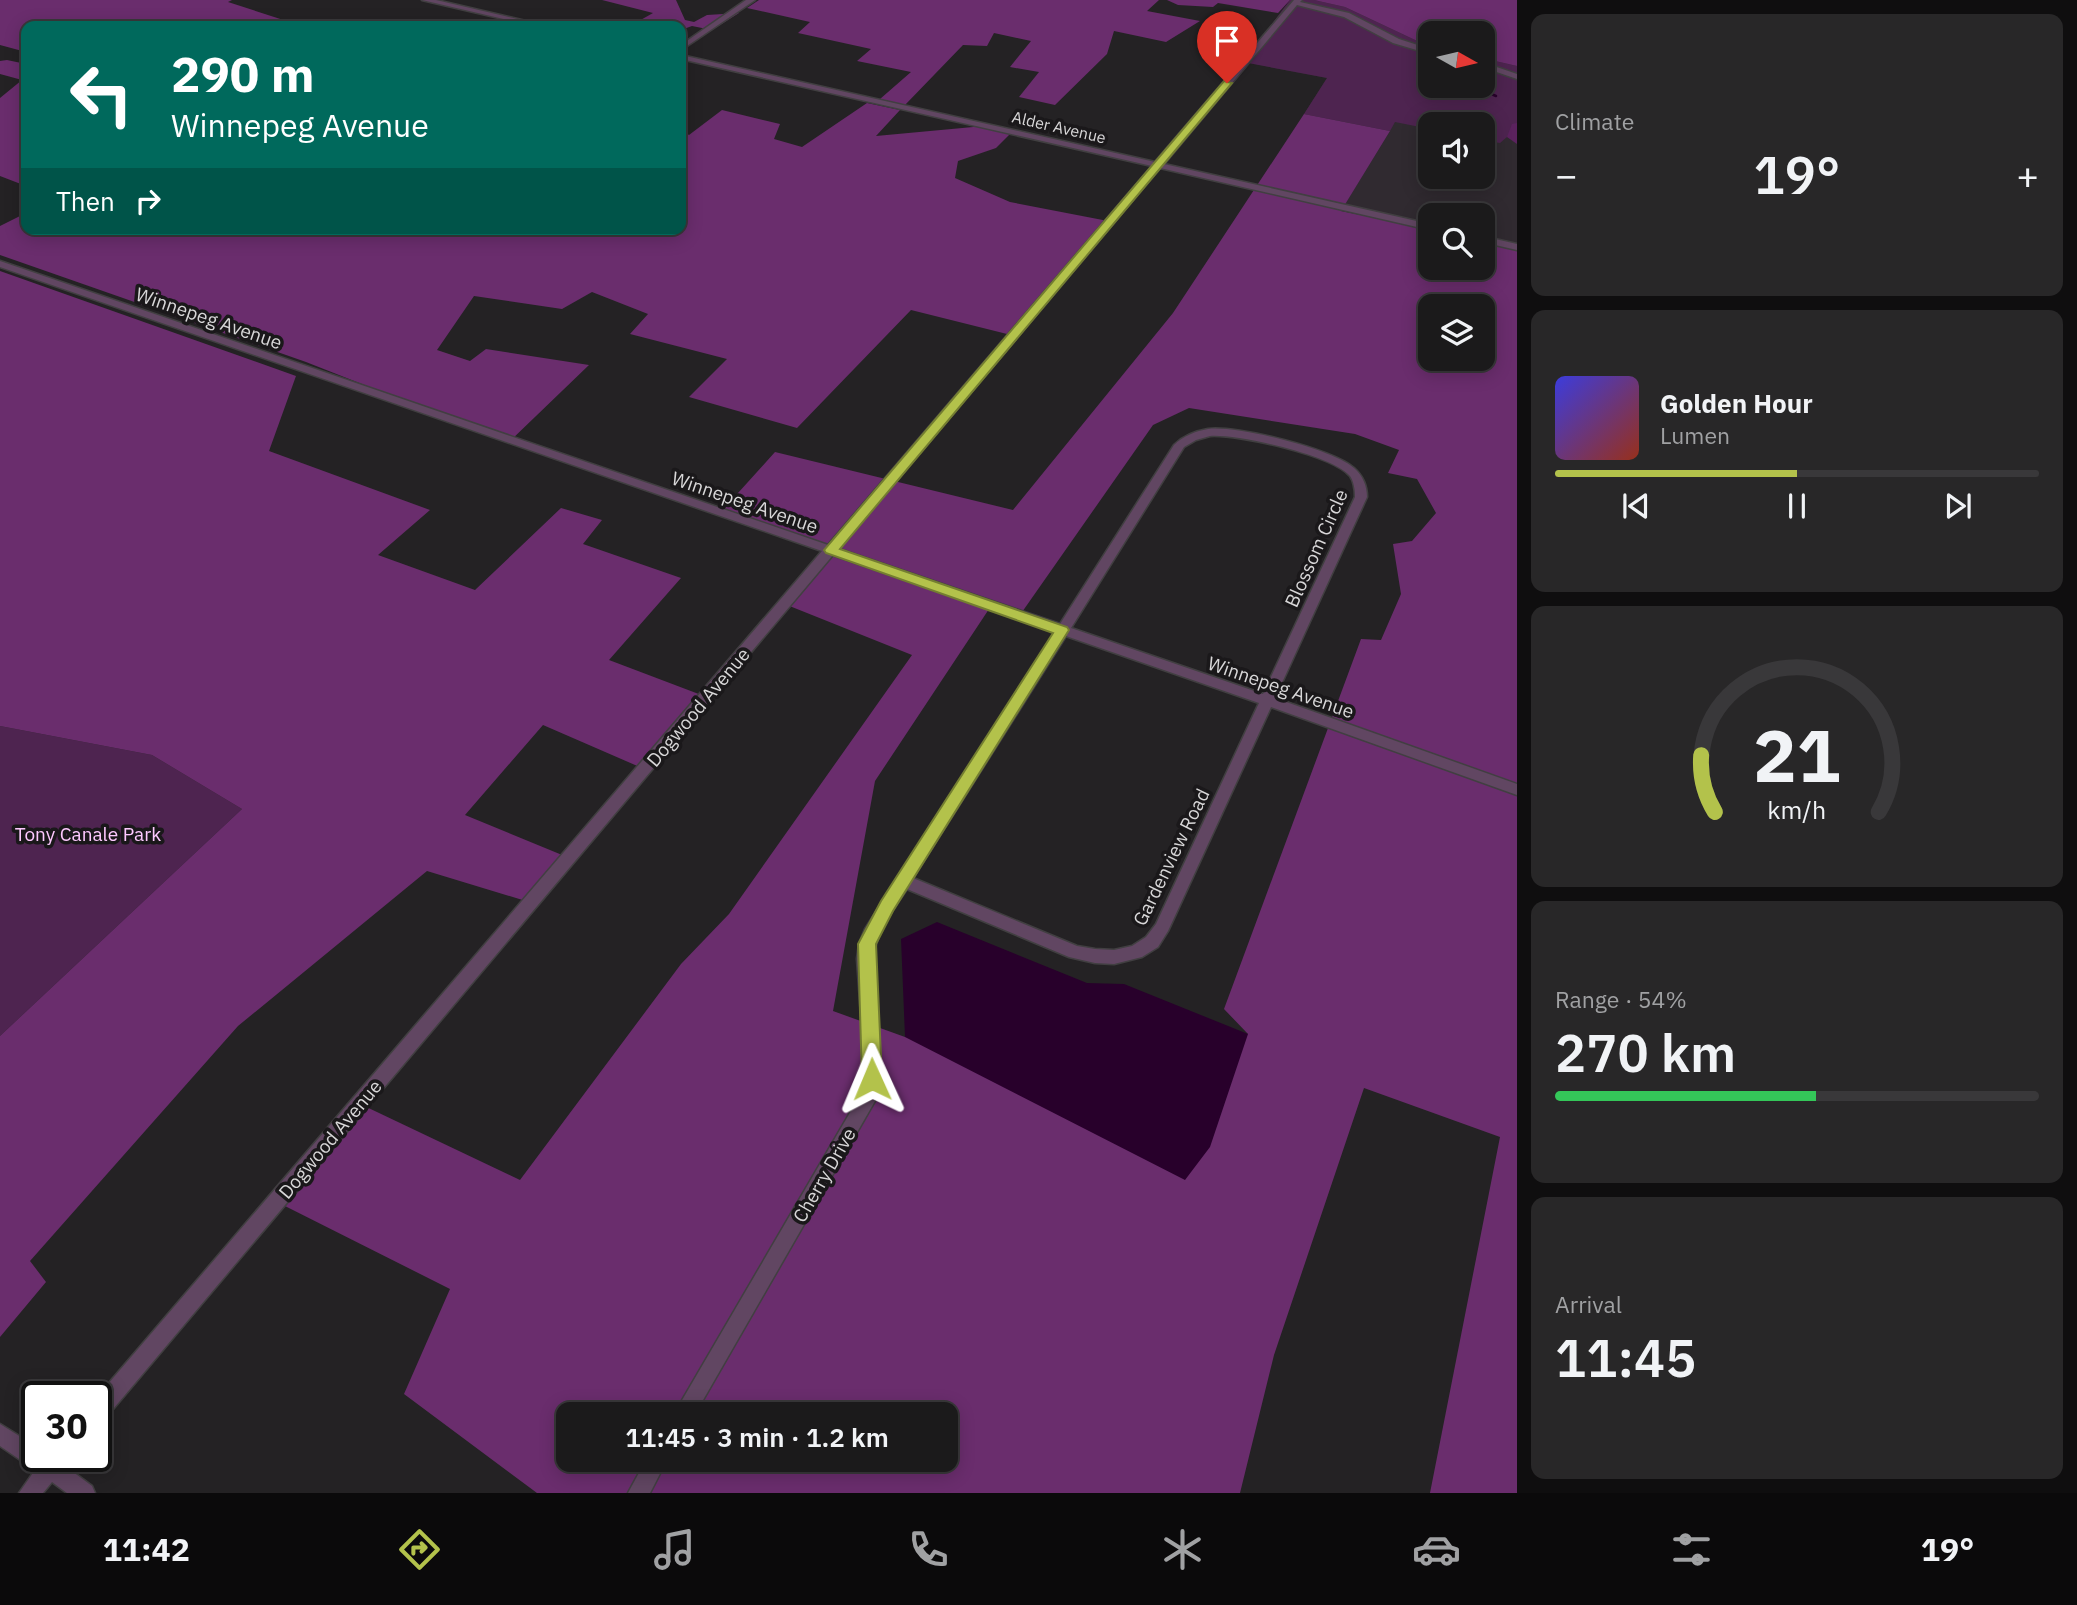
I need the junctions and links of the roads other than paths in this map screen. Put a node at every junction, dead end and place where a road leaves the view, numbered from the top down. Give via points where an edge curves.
1 (426, 0) edge
2 (751, 0) edge
3 (1297, 2) edge
4 (520, 21) edge
5 (686, 45) edge
6 (1418, 48) edge
7 (686, 58) edge
8 (1495, 69) edge
9 (1517, 77) edge
10 (1157, 165) junction
11 (1418, 224) edge
12 (1495, 242) edge
13 (1517, 247) edge
14 (0, 264) edge
15 (831, 550) junction
16 (1062, 630) junction
17 (1266, 700) junction
18 (1517, 790) edge
19 (904, 881) junction
20 (112, 1394) edge
21 (691, 1402) edge
22 (0, 1433) edge
23 (21, 1444) edge
24 (47, 1472) edge
25 (65, 1472) edge
26 (650, 1472) edge
27 (29, 1493) edge
28 (85, 1493) edge
29 (638, 1493) edge

1 - 4 street
2 - 5 street
3 - 6 street via 1346,15
3 - 10 street, Dogwood Avenue
7 - 10 street, Alder Avenue
8 - 9 street
10 - 11 street, Alder Avenue
10 - 15 street, Dogwood Avenue
12 - 13 street
14 - 15 street, Winnepeg Avenue
15 - 16 street, Winnepeg Avenue
15 - 20 street, Dogwood Avenue
16 - 17 street, Winnepeg Avenue
16 - 17 street, Blossom Circle via 1180,444 1194,435 1230,432 1325,458 1355,475 1361,497
16 - 19 street, Cherry Drive
17 - 18 street, Winnepeg Avenue
17 - 19 street, Gardenview Road via 1162,927 1152,942 1136,952 1114,957 1075,952
19 - 21 street, Cherry Drive via 867,944 873,1070 866,1101
22 - 23 street
24 - 27 street
25 - 28 street
26 - 29 street

